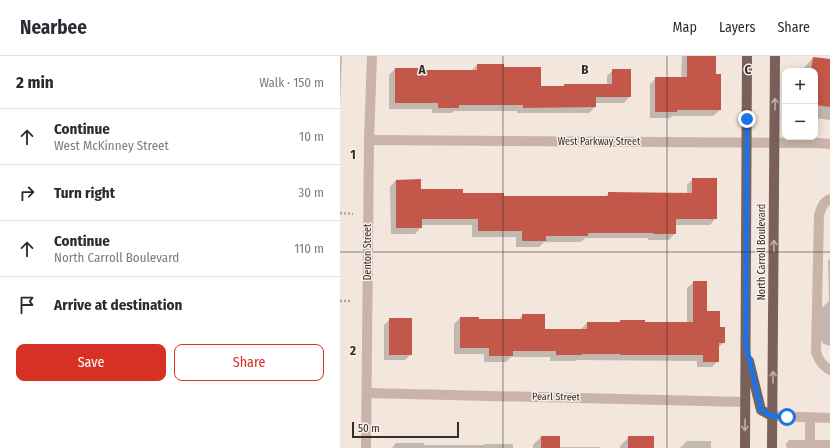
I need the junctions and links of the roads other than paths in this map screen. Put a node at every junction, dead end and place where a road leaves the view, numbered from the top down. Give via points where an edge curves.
1 (372, 56) edge
2 (747, 56) edge
3 (775, 56) edge
4 (369, 140) junction
5 (747, 143) junction
6 (774, 143) junction
7 (830, 144) edge
8 (830, 199) edge
9 (746, 345) junction
10 (830, 370) edge
11 (367, 393) junction
12 (745, 402) junction
13 (772, 416) junction
14 (810, 418) junction
15 (830, 418) edge
16 (791, 445) dead end
17 (810, 445) junction
18 (830, 445) edge
19 (366, 448) edge
20 (745, 448) edge
21 (772, 448) edge

1 - 4 street, Denton Street
2 - 5 main road, North Carroll Boulevard
6 -> 3 main road, North Carroll Boulevard
4 - 5 street, West Parkway Street
4 - 11 street, Denton Street
5 - 6 street, West Parkway Street
5 - 9 main road, North Carroll Boulevard
6 - 7 street, West Parkway Street
13 -> 6 main road, North Carroll Boulevard
8 - 10 street via 822,206 819,215 816,352 823,366
9 - 12 main road, North Carroll Boulevard
9 - 13 main road via 761,410
11 - 12 street, Pearl Street
11 - 19 street, Denton Street
12 -> 20 main road, North Carroll Boulevard
13 - 14 street
13 - 21 main road, North Carroll Boulevard
14 - 15 street
14 - 17 street
16 - 17 street
17 - 18 street

